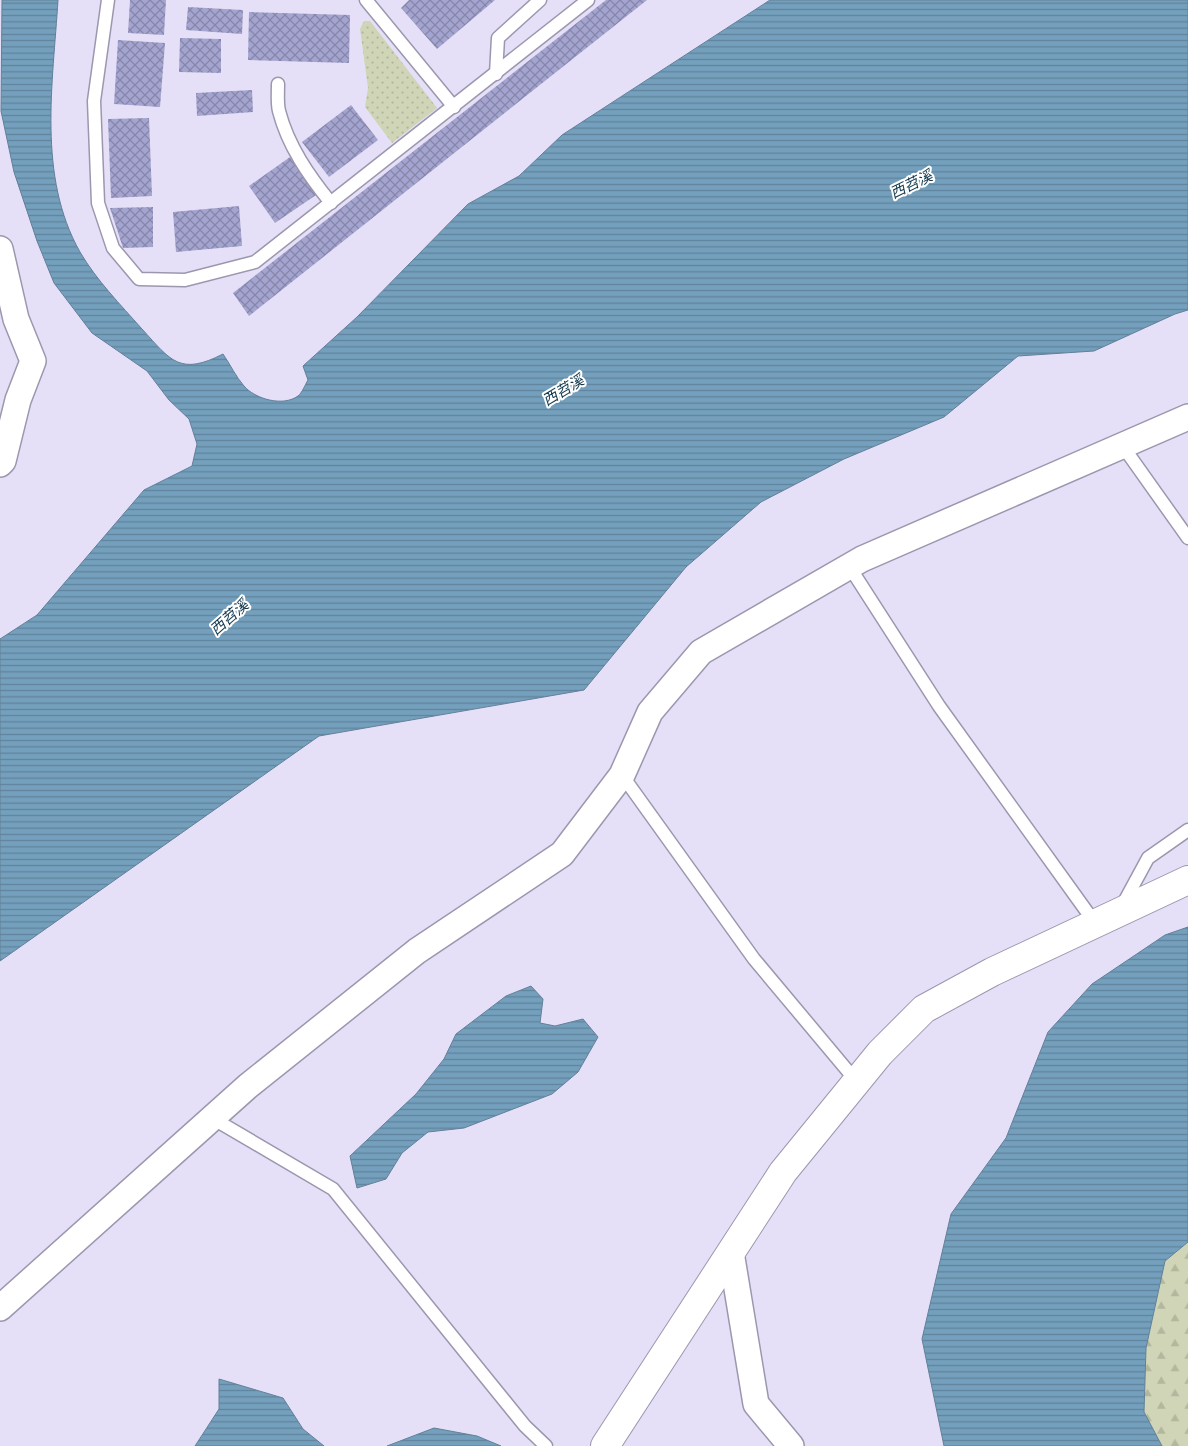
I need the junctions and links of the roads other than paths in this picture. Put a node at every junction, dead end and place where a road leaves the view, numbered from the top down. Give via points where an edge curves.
1 (108, 0) edge
2 (366, 0) edge
3 (540, 0) edge
4 (588, 0) edge
5 (496, 74) junction
6 (278, 84) dead end
7 (454, 107) junction
8 (331, 204) junction
9 (0, 249) edge
10 (1188, 417) edge
11 (1122, 445) junction
12 (0, 464) edge
13 (1188, 538) edge
14 (849, 566) junction
15 (622, 775) junction
16 (1188, 830) edge
17 (1188, 880) edge
18 (1107, 918) junction
19 (857, 1082) junction
20 (212, 1118) junction
21 (731, 1252) junction
22 (0, 1308) edge
23 (546, 1446) edge
24 (605, 1446) edge
25 (791, 1446) edge

1 - 8 lane via 94,101 98,204 113,248 139,279 186,280 255,262
2 - 7 lane
3 - 5 lane via 498,38
4 - 5 lane
5 - 7 lane
6 - 8 lane via 279,111 295,151
7 - 8 lane
9 - 12 street via 16,319 33,361
10 - 11 street
11 - 13 lane
11 - 14 street
14 - 15 street via 701,652 650,712
14 - 18 lane via 939,706
15 - 19 lane via 754,959
15 - 20 street via 562,854 417,951
16 - 18 lane via 1148,858
17 - 18 street
18 - 19 street via 992,972 924,1010
19 - 21 street via 783,1172
20 - 22 street
20 - 23 lane via 333,1189 525,1426
21 - 24 street
21 - 25 street via 756,1404

